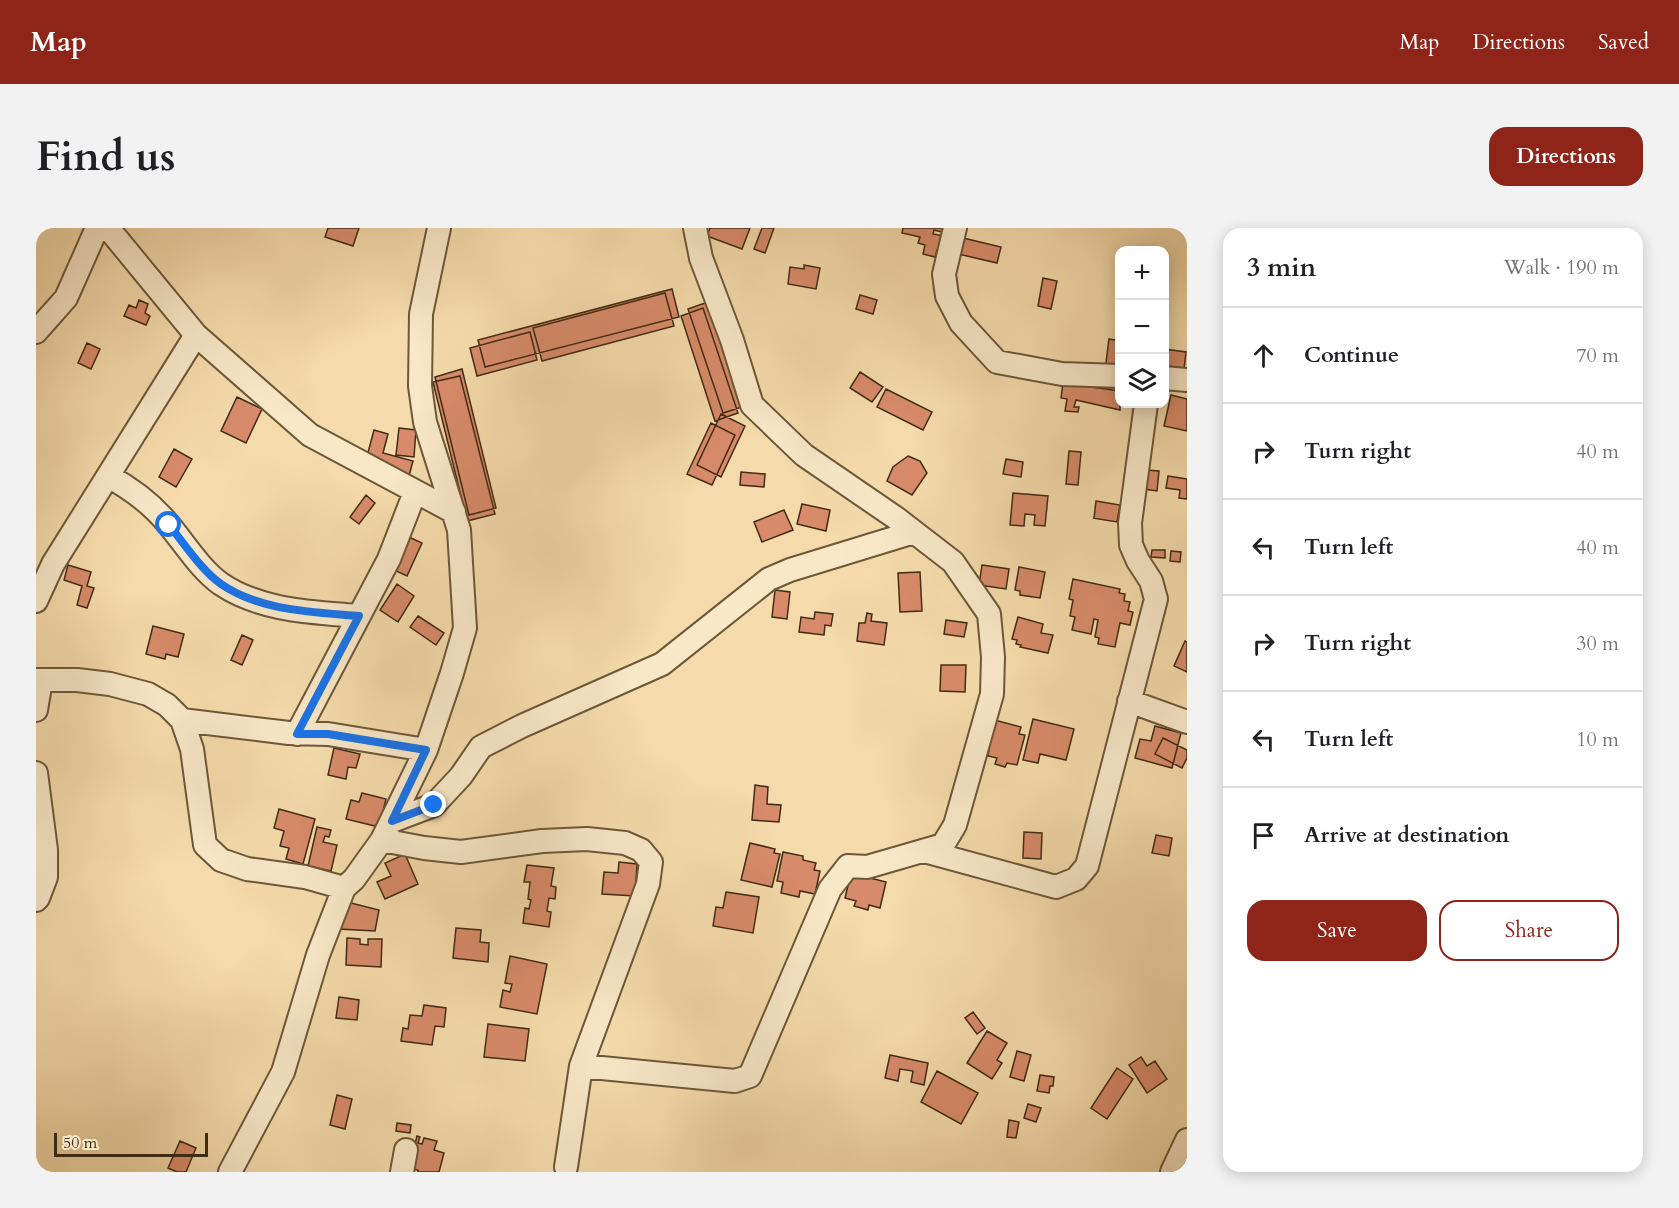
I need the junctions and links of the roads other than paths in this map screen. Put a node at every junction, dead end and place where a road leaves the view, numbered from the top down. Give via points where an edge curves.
1 (97, 228) edge
2 (108, 228) edge
3 (439, 228) edge
4 (696, 228) edge
5 (955, 228) edge
6 (36, 333) edge
7 (196, 335) junction
8 (1115, 376) edge
9 (1169, 378) edge
10 (1187, 380) edge
11 (1145, 408) edge
12 (108, 476) junction
13 (415, 492) junction
14 (454, 512) junction
15 (914, 532) junction
16 (45, 558) edge
17 (36, 601) edge
18 (359, 616) junction
19 (38, 680) edge
20 (1129, 700) junction
21 (36, 710) edge
22 (182, 720) junction
23 (1187, 722) edge
24 (297, 734) junction
25 (426, 750) junction
26 (36, 773) edge
27 (387, 830) junction
28 (924, 851) junction
29 (344, 888) junction
30 (36, 900) edge
31 (581, 1066) junction
32 (1187, 1140) edge
33 (406, 1150) dead end
34 (566, 1167) dead end
35 (230, 1172) edge
36 (402, 1172) edge
37 (1172, 1172) edge

1 - 6 street via 66,298
2 - 7 street
3 - 14 street via 421,314 420,386 424,422
4 - 15 street via 701,258 752,405 804,455
5 - 8 street via 944,274 946,296 961,323 997,362 1062,374
7 - 12 street
7 - 13 street via 310,435
9 - 10 street
11 - 20 street via 1130,523 1131,544 1151,581 1156,600
12 - 16 street
12 - 18 street via 155,509 219,583 245,597 302,611
13 - 14 street
13 - 18 street via 389,559
14 - 25 street via 459,530 465,628
15 - 27 street via 769,579 662,664 481,747 434,805
15 - 28 street via 953,562 989,614 993,657 992,694 955,825 943,844
16 - 17 street
18 - 24 street
19 - 21 street
19 - 22 street via 110,684 148,694
20 - 23 street
20 - 28 street via 1087,866 1076,879 1056,887
22 - 24 street
22 - 29 street via 192,749 205,845 221,860 247,869 305,877
24 - 25 street via 328,734
25 - 27 street
26 - 30 street via 46,850 46,877
27 - 29 street
27 - 31 street via 424,848 461,852 587,838 626,843 641,850 651,862 648,884
28 - 31 street via 867,867 848,866 830,889 750,1076 735,1081
29 - 35 street via 318,955 283,1072
31 - 34 street
32 - 37 street
33 - 36 street

